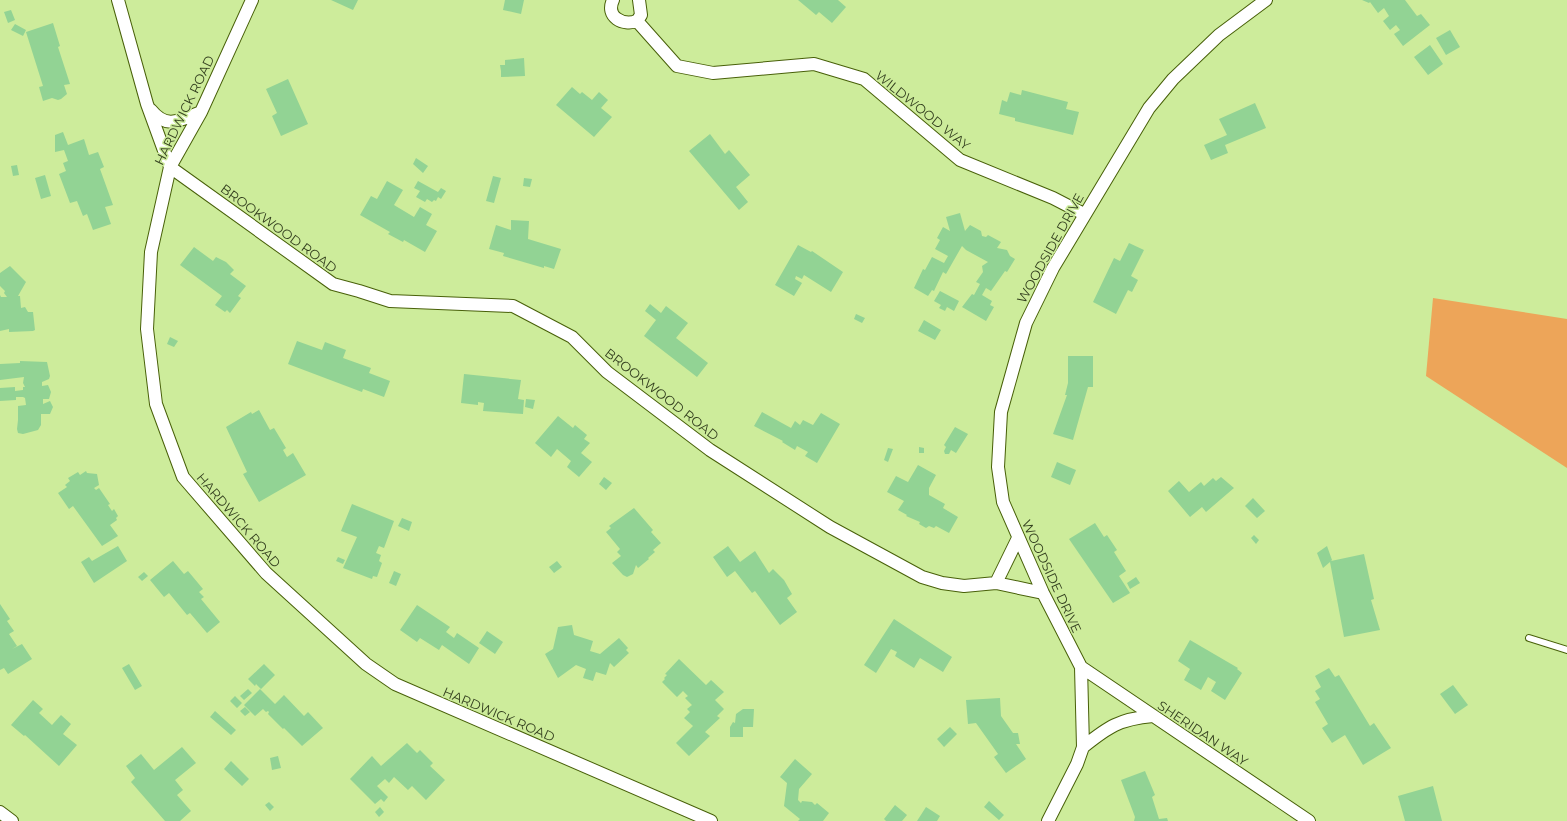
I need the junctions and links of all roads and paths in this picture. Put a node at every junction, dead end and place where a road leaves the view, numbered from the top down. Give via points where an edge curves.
1 (118, 0) edge
2 (252, 0) edge
3 (613, 0) edge
4 (639, 0) edge
5 (1266, 0) edge
6 (637, 21) junction
7 (147, 104) junction
8 (201, 112) junction
9 (170, 167) junction
10 (1084, 214) junction
11 (1018, 538) junction
12 (996, 583) junction
13 (1043, 592) junction
14 (1529, 638) dead end
15 (1567, 650) edge
16 (1081, 667) junction
17 (1153, 716) junction
18 (1083, 747) junction
19 (0, 812) edge
20 (12, 821) edge
21 (711, 821) edge
22 (1048, 821) edge
23 (1309, 821) edge

1 - 7 street
2 - 8 street, HARDWICK ROAD
3 - 6 street via 610,5 612,14 618,21 629,24
4 - 6 street via 641,15
5 - 10 street, WOODSIDE DRIVE via 1219,36 1173,79 1149,108
6 - 10 street, WILDWOOD WAY via 677,66 712,73 814,64 864,79 960,160 1053,198
7 - 8 street via 159,120 173,122
7 - 9 street
8 - 9 street, HARDWICK ROAD
9 - 12 street, BROOKWOOD ROAD via 333,284 390,301 513,306 572,337 607,372 710,450 830,527 922,577 964,586
9 - 21 street, HARDWICK ROAD via 151,252 147,329 156,404 183,477 266,573 366,664 395,684
10 - 11 street, WOODSIDE DRIVE via 1053,268 1026,323 1001,412 998,467 1003,502
11 - 12 street
11 - 13 street, WOODSIDE DRIVE
12 - 13 street, BROOKWOOD ROAD
13 - 16 street, WOODSIDE DRIVE
14 - 15 lane
16 - 17 street, SHERIDAN WAY
16 - 18 street, WOODSIDE DRIVE
17 - 18 street via 1131,718 1107,728
17 - 23 street, SHERIDAN WAY
18 - 22 street, WOODSIDE DRIVE via 1078,764
19 - 20 street

